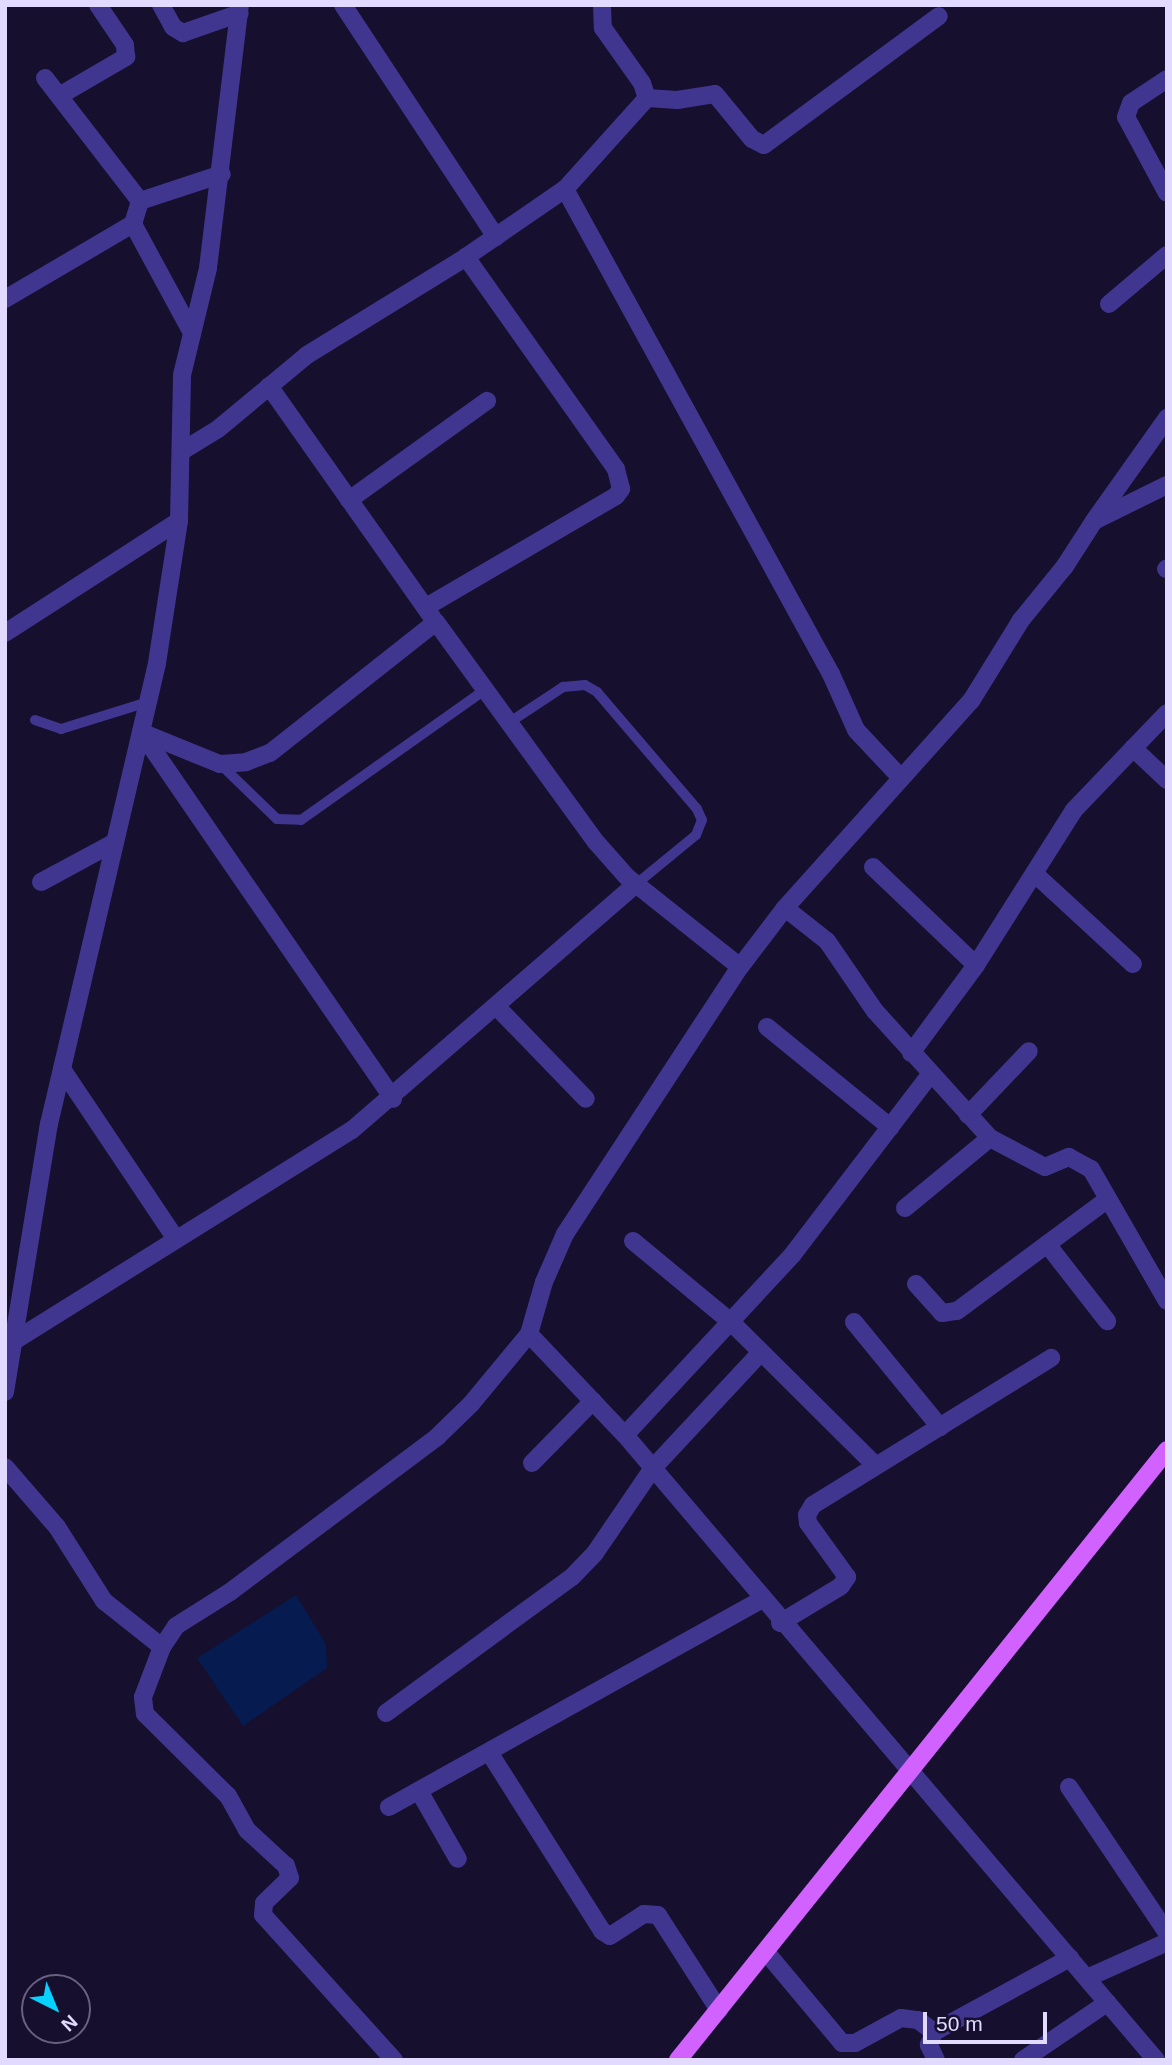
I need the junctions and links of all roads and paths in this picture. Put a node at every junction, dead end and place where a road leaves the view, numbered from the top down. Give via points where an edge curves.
1 (99, 5) edge
2 (161, 5) edge
3 (343, 5) edge
4 (601, 5) edge
5 (240, 9) edge
6 (939, 16) dead end
7 (45, 78) dead end
8 (1167, 79) edge
9 (59, 96) junction
10 (647, 98) junction
11 (222, 174) junction
12 (565, 189) junction
13 (1167, 193) edge
14 (139, 201) junction
15 (133, 225) junction
16 (496, 237) junction
17 (1167, 255) edge
18 (466, 257) junction
19 (5, 299) edge
20 (1109, 304) dead end
21 (192, 333) junction
22 (269, 386) junction
23 (487, 401) dead end
24 (1167, 418) edge
25 (183, 451) junction
26 (1167, 485) edge
27 (349, 500) junction
28 (179, 521) junction
29 (1094, 521) junction
30 (431, 615) junction
31 (5, 633) edge
32 (486, 689) junction
33 (148, 702) junction
34 (1167, 713) edge
35 (36, 720) dead end
36 (510, 722) junction
37 (141, 732) junction
38 (1133, 748) junction
39 (220, 764) junction
40 (1165, 776) edge
41 (901, 778) junction
42 (115, 842) junction
43 (873, 867) dead end
44 (1035, 874) junction
45 (41, 882) dead end
46 (635, 885) junction
47 (785, 908) junction
48 (1133, 964) dead end
49 (976, 965) junction
50 (740, 967) junction
51 (496, 1006) junction
52 (767, 1027) dead end
53 (1029, 1051) dead end
54 (911, 1054) junction
55 (62, 1069) junction
56 (930, 1075) junction
57 (393, 1099) junction
58 (586, 1099) dead end
59 (968, 1115) junction
60 (890, 1127) junction
61 (990, 1138) junction
62 (1108, 1199) junction
63 (905, 1208) dead end
64 (176, 1239) junction
65 (633, 1241) dead end
66 (1047, 1244) junction
67 (916, 1284) dead end
68 (1167, 1301) edge
69 (1107, 1321) dead end
70 (731, 1322) junction
71 (854, 1322) dead end
72 (529, 1334) junction
73 (14, 1342) junction
74 (761, 1352) junction
75 (1051, 1358) dead end
76 (7, 1366) edge
77 (5, 1392) edge
78 (593, 1401) junction
79 (940, 1427) junction
80 (625, 1435) junction
81 (1167, 1450) edge
82 (532, 1463) dead end
83 (876, 1466) junction
84 (5, 1467) edge
85 (653, 1468) junction
86 (761, 1600) junction
87 (780, 1623) junction
88 (162, 1647) junction
89 (386, 1713) dead end
90 (489, 1752) junction
91 (912, 1773) junction
92 (1069, 1787) dead end
93 (419, 1791) junction
94 (389, 1807) dead end
95 (458, 1860) dead end
96 (1167, 1933) edge
97 (1167, 1942) edge
98 (766, 1952) junction
99 (1070, 1958) junction
100 (1087, 1978) junction
101 (1107, 2003) junction
102 (719, 2010) junction
103 (934, 2032) junction
104 (394, 2060) edge
105 (678, 2060) edge
106 (936, 2060) edge
107 (1023, 2060) edge
108 (1156, 2060) edge

1 - 9 street via 125,44 126,57
2 - 5 street via 173,27 183,33
3 - 16 street
4 - 10 street via 603,28 642,83
5 - 11 street
6 - 10 street via 764,145 752,139 715,94 677,100
7 - 9 street
8 - 13 street via 1131,103 1126,117
9 - 14 street
10 - 12 street
11 - 14 street
11 - 21 street via 208,268
12 - 16 street
12 - 41 street via 831,674 856,730
14 - 15 street
15 - 19 street
15 - 21 street
16 - 18 street
17 - 20 street
18 - 22 street via 307,355
18 - 30 street via 616,469 621,488 617,496
21 - 25 street via 182,375
22 - 25 street via 218,429
22 - 27 street
23 - 27 street
24 - 29 street
25 - 28 street
26 - 29 street
27 - 30 street
28 - 31 street
28 - 33 street
29 - 41 street via 1021,620 982,688
30 - 32 street
30 - 39 street via 270,753 246,762
32 - 36 street
32 - 39 lane via 301,820 277,819
33 - 35 lane via 61,729
33 - 37 street
34 - 38 street
36 - 46 street via 596,842
36 - 46 lane via 563,687 585,685 597,692 697,809 702,820 696,835
37 - 39 street
37 - 42 street
37 - 57 street
38 - 40 street
38 - 44 street via 1074,810
41 - 47 street
42 - 45 street
42 - 55 street
43 - 49 street
44 - 48 street
44 - 49 street
46 - 50 street
46 - 51 street
47 - 50 street
47 - 54 street via 827,941
49 - 54 street
50 - 72 street via 565,1234 544,1282
51 - 57 street
51 - 58 street
52 - 60 street
53 - 59 street
54 - 56 street
55 - 64 street
55 - 73 street
56 - 59 street
56 - 60 street
57 - 64 street via 352,1130
59 - 61 street
60 - 70 street via 837,1201
61 - 62 street via 1045,1167 1069,1157 1080,1159 1091,1168
61 - 63 street
62 - 66 street
62 - 68 street
64 - 73 street
65 - 70 street
66 - 67 street via 949,1314 937,1309
66 - 69 street
70 - 74 street
70 - 80 street
71 - 79 street
72 - 78 street
72 - 88 street via 437,1437 230,1592 176,1626
73 - 76 street
74 - 83 street
74 - 85 street
75 - 79 street
76 - 77 street
78 - 80 street
78 - 82 street
79 - 83 street
80 - 85 street
81 - 91 main road
83 - 87 street via 809,1509 808,1522 847,1577 841,1586
84 - 88 street via 57,1527 104,1601
85 - 86 street
85 - 89 street via 595,1553 572,1577
86 - 87 street
86 - 90 street
87 - 91 street
88 - 104 street via 143,1696 145,1714 228,1796 247,1830 289,1870 286,1884 264,1903 263,1915
90 - 93 street
90 - 102 street via 602,1931 610,1936 644,1914 657,1915
91 - 98 main road
91 - 99 street
92 - 96 street
93 - 94 street
93 - 95 street
97 - 100 street
98 - 102 main road
98 - 103 street via 842,2043 855,2043 901,2018 918,2020
99 - 100 street
99 - 103 street
100 - 101 street
101 - 107 street
101 - 108 street
102 - 105 main road
103 - 106 street via 929,2045

